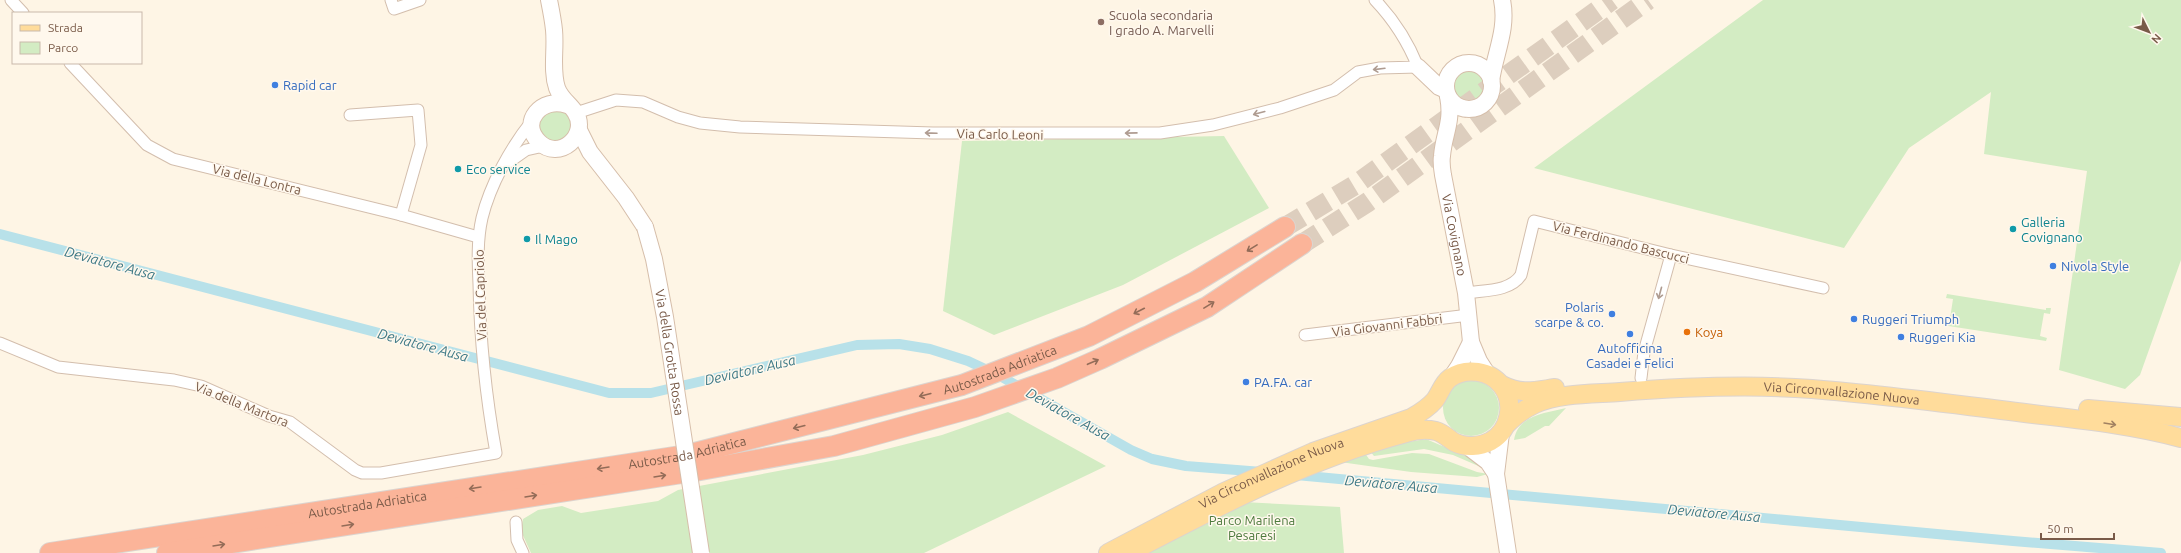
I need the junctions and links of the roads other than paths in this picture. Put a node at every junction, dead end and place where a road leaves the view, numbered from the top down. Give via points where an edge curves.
1 (11, 0) edge
2 (391, 0) edge
3 (420, 0) edge
4 (549, 0) edge
5 (1376, 0) edge
6 (1502, 0) edge
7 (22, 12) edge
8 (1501, 42) junction
9 (554, 61) junction
10 (1472, 63) junction
11 (71, 64) edge
12 (1418, 68) junction
13 (1452, 70) junction
14 (1491, 82) junction
15 (1447, 93) junction
16 (1473, 108) junction
17 (571, 109) junction
18 (350, 115) dead end
19 (536, 115) junction
20 (1449, 129) junction
21 (579, 130) junction
22 (551, 148) junction
23 (505, 165) junction
24 (600, 167) junction
25 (401, 215) junction
26 (1285, 227) tunnel mouth
27 (478, 237) junction
28 (1302, 244) tunnel mouth
29 (1671, 255) junction
30 (1823, 288) dead end
31 (1466, 293) junction
32 (1469, 315) junction
33 (1305, 335) dead end
34 (1471, 342) junction
35 (0, 343) edge
36 (1451, 378) junction
37 (1641, 378) junction
38 (1495, 380) junction
39 (1436, 399) junction
40 (2181, 417) edge
41 (1504, 428) junction
42 (1444, 435) junction
43 (2181, 438) edge
44 (1467, 446) junction
45 (496, 453) joint
46 (1319, 455) junction
47 (1496, 474) junction
48 (1232, 494) junction
49 (516, 522) dead end
50 (50, 553) edge
51 (167, 553) edge
52 (523, 553) edge
53 (701, 553) edge
54 (1108, 553) edge
55 (1129, 553) edge
56 (1508, 553) edge

1 - 7 street
2 - 3 street via 394,9
4 - 9 street via 554,30
5 - 12 street via 1392,17
6 - 8 street via 1505,14
8 - 10 street via 1490,55
8 - 14 street
9 - 17 street via 557,87
9 - 19 street
10 - 13 street
10 - 14 street via 1484,69
11 - 25 street, Via della Lontra via 147,145 173,159
12 - 13 street via 1431,72
12 - 15 street
12 -> 17 street, Via Carlo Leoni via 1380,68 1358,72 1334,90 1280,108 1213,125 1160,133 933,133 740,127 700,123 643,102 616,100
13 - 15 street via 1448,76
14 - 16 street via 1490,96 1485,102
15 - 16 street via 1459,106
15 - 20 street, Via Covignano via 1451,109
16 - 20 street, Via Covignano
17 - 19 street via 552,102
17 - 21 street via 579,122
18 - 25 street via 418,110 421,145
19 - 22 street via 534,136
19 - 23 street, Via del Capriolo via 515,145
20 - 31 street, Via Covignano via 1441,157
21 - 22 street via 572,143
21 - 24 street, Via della Grotta Rossa
22 - 23 street, Via del Capriolo via 526,150
22 - 24 street, Via della Grotta Rossa via 584,156
23 - 27 street, Via del Capriolo via 490,190
24 - 53 street, Via della Grotta Rossa, bridge via 623,194 645,228 654,259
25 - 27 street, Via della Lontra
26 -> 50 highway, Autostrada Adriatica via 1196,282 1090,336 962,385 687,456
27 - 45 street, Via del Capriolo via 481,342 486,396
51 -> 28 highway, Autostrada Adriatica via 695,471 834,446 975,407 1057,378 1206,306
29 - 30 street, Via Ferdinando Bascucci
29 - 31 street, Via Ferdinando Bascucci via 1534,221 1521,275 1516,282 1509,286
29 -> 37 street via 1644,357
31 - 32 street, Via Covignano
32 - 33 street, Via Giovanni Fabbri
32 - 34 street, Via Covignano
34 - 36 street
34 - 38 street, Via Covignano via 1479,361
35 - 45 street, Via della Martora via 58,367 174,380 201,386 269,416 290,422 362,473 381,473
36 - 38 main road, Via Circonvallazione Nuova via 1463,372 1476,371
36 - 39 main road, Via Circonvallazione Nuova via 1441,387
37 - 38 main road, Via Circonvallazione Nuova via 1524,393 1514,391
37 - 40 main road, Via Circonvallazione Nuova via 1818,378 2096,410
38 - 41 main road via 1509,404
39 - 42 main road via 1434,412 1437,424
39 - 46 main road, Via Circonvallazione Nuova via 1425,410 1411,418
41 -> 43 main road, Via Circonvallazione Nuova via 1522,411 1556,399 1647,389 1740,386 1811,389 1911,399 2102,423
41 - 44 main road, Via Circonvallazione Nuova via 1486,443
41 - 47 street
42 - 44 main road, Via Circonvallazione Nuova
42 - 46 main road, Via Circonvallazione Nuova via 1436,431 1408,432
44 - 47 street via 1488,462
46 - 48 main road, Via Circonvallazione Nuova
47 - 56 street
48 - 54 main road, Via Circonvallazione Nuova
48 - 55 main road, Via Circonvallazione Nuova
49 - 52 street via 517,540

